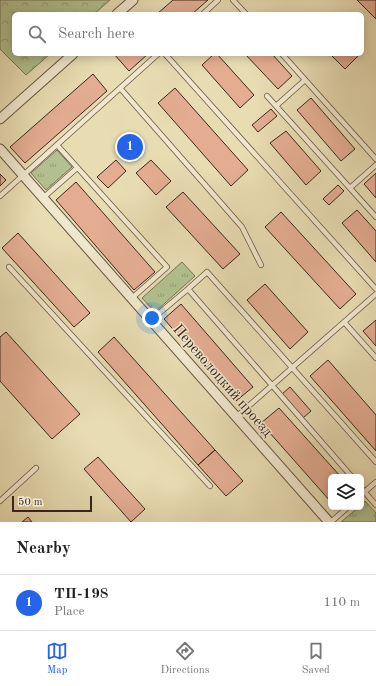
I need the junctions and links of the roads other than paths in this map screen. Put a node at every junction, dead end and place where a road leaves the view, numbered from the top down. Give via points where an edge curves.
1 (133, 0) edge
2 (218, 0) edge
3 (233, 0) edge
4 (119, 12) edge
5 (205, 12) edge
6 (244, 12) edge
7 (71, 56) edge
8 (156, 56) edge
9 (167, 56) edge
10 (284, 56) edge
11 (305, 80) junction
12 (120, 88) junction
13 (267, 96) dead end
14 (276, 106) junction
15 (0, 119) edge
16 (57, 145) junction
17 (0, 149) edge
18 (376, 159) edge
19 (376, 165) edge
20 (77, 168) junction
21 (23, 175) junction
22 (350, 188) junction
23 (0, 196) edge
24 (44, 197) junction
25 (376, 217) edge
26 (261, 265) dead end
27 (9, 267) dead end
28 (188, 289) junction
29 (376, 289) edge
30 (376, 294) edge
31 (132, 298) junction
32 (151, 320) junction
33 (344, 322) junction
34 (376, 358) edge
35 (292, 368) junction
36 (272, 385) junction
37 (236, 417) junction
38 (376, 462) edge
39 (36, 468) dead end
40 (349, 474) edge
41 (376, 482) edge
42 (210, 486) dead end
43 (364, 493) edge
44 (364, 495) edge
45 (0, 501) edge
46 (376, 505) edge
47 (344, 510) edge
48 (330, 522) edge

1 - 4 street
2 - 5 lane
3 - 6 lane
7 - 15 street
8 - 12 lane
9 - 29 lane
10 - 11 lane
11 - 14 lane
11 - 18 lane
12 - 16 lane
12 - 26 lane via 242,227
13 - 14 lane
14 - 22 lane
16 - 20 lane
16 - 21 lane
17 - 21 street, Переволоцкий проезд
19 - 22 lane
20 - 24 lane
20 - 31 lane via 167,267
21 - 23 lane
21 - 24 street, Переволоцкий проезд
22 - 25 lane
24 - 31 street, Переволоцкий проезд
27 - 42 lane
28 - 32 lane
28 - 35 lane via 207,272
28 - 36 lane
30 - 33 lane
31 - 32 street, Переволоцкий проезд
32 - 37 street, Переволоцкий проезд
33 - 34 lane
33 - 35 lane
35 - 36 lane
35 - 38 lane
36 - 37 lane
36 - 40 lane
37 - 48 street, Переволоцкий проезд
39 - 45 lane
41 - 43 lane
44 - 46 lane
47 - 48 lane

